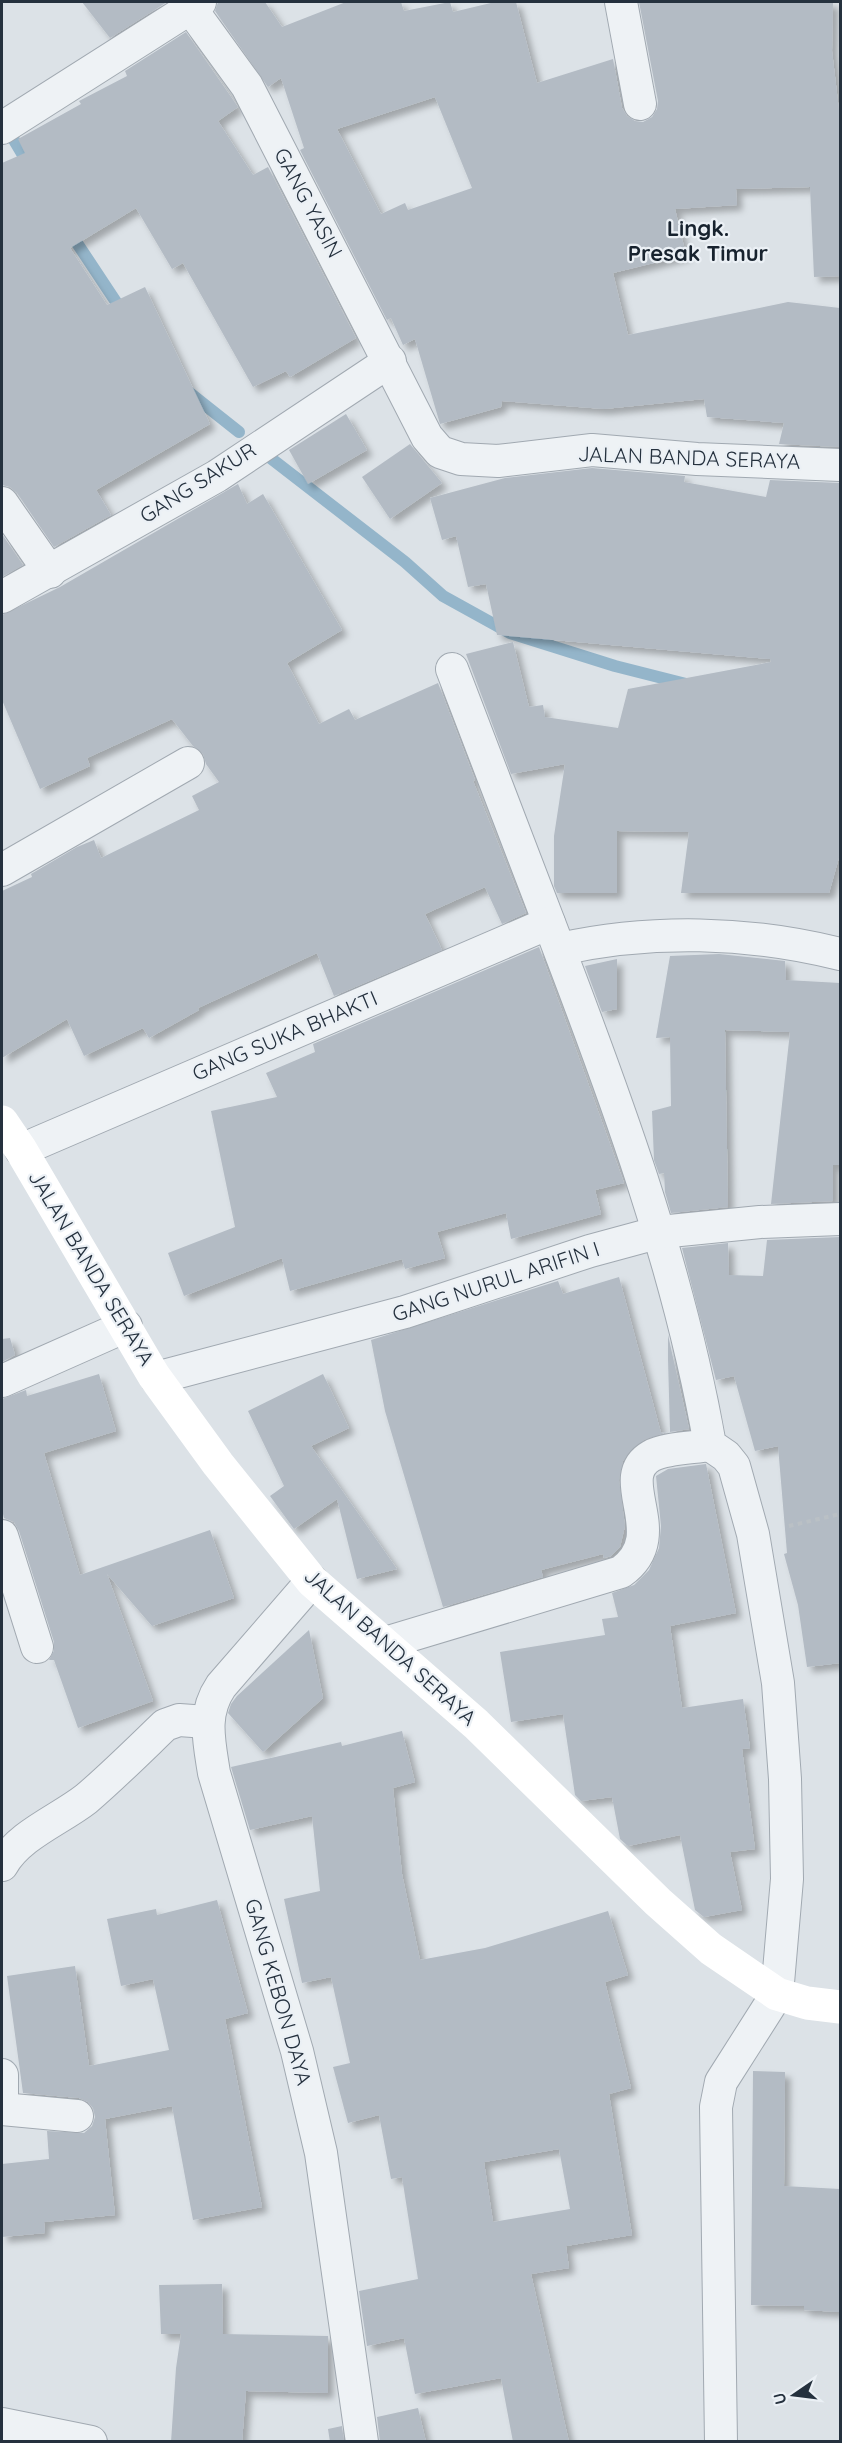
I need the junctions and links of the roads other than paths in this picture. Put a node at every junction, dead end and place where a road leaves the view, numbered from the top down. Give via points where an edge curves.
1 (621, 2) edge
2 (192, 4) edge
3 (640, 104) dead end
4 (2, 128) edge
5 (390, 361) junction
6 (416, 414) joint
7 (840, 465) edge
8 (2, 503) edge
9 (50, 572) junction
10 (2, 597) edge
11 (452, 669) dead end
12 (188, 763) dead end
13 (2, 870) edge
14 (554, 936) junction
15 (840, 954) edge
16 (2, 1122) edge
17 (21, 1150) junction
18 (840, 1219) edge
19 (660, 1232) junction
20 (126, 1326) junction
21 (156, 1378) junction
22 (2, 1381) edge
23 (710, 1445) junction
24 (2, 1536) edge
25 (312, 1581) junction
26 (385, 1643) junction
27 (38, 1647) dead end
28 (207, 1722) junction
29 (2, 1865) edge
30 (777, 1994) junction
31 (840, 2007) edge
32 (2, 2075) edge
33 (2, 2100) edge
34 (2, 2109) edge
35 (77, 2116) dead end
36 (2, 2424) edge
37 (91, 2442) edge
38 (362, 2442) edge
39 (722, 2442) edge

1 - 3 street
2 - 4 street
2 - 5 street, GANG YASIN via 247,87
5 - 6 street, GANG YASIN
5 - 9 street, GANG SAKUR via 217,476
6 - 7 street, JALAN BANDA SERAYA via 440,452 461,459 498,461 592,450
8 - 9 street
9 - 10 street, GANG SAKUR
11 - 14 street
12 - 13 street
14 - 15 street, GANG SUKA BHAKTI via 604,940 697,935 780,941
14 - 17 street, GANG SUKA BHAKTI
14 - 19 street via 624,1121
16 - 17 street, JALAN BANDA SERAYA
17 - 20 street, JALAN BANDA SERAYA
18 - 19 street, GANG NURUL ARIFIN I via 750,1222
19 - 21 street, GANG NURUL ARIFIN I via 405,1312
19 - 23 street via 686,1326
20 - 21 street, JALAN BANDA SERAYA
20 - 22 street
21 - 25 street, JALAN BANDA SERAYA via 218,1464
23 - 26 street via 653,1455 642,1464 636,1482 645,1533 643,1546 637,1558 621,1572
23 - 30 street via 734,1466 753,1534 778,1683 787,1879
24 - 27 street
25 - 26 street, JALAN BANDA SERAYA
25 - 28 street, GANG KEBON DAYA via 221,1686 213,1698
26 - 30 street, JALAN BANDA SERAYA via 476,1724 658,1902 711,1949
28 - 29 street via 179,1720 165,1725 87,1797 26,1840
28 - 38 street, GANG KEBON DAYA via 214,1773 297,2051 321,2152
30 - 31 street, JALAN BANDA SERAYA
30 - 39 street via 721,2082 716,2107
32 - 33 street
34 - 35 street
36 - 37 street

